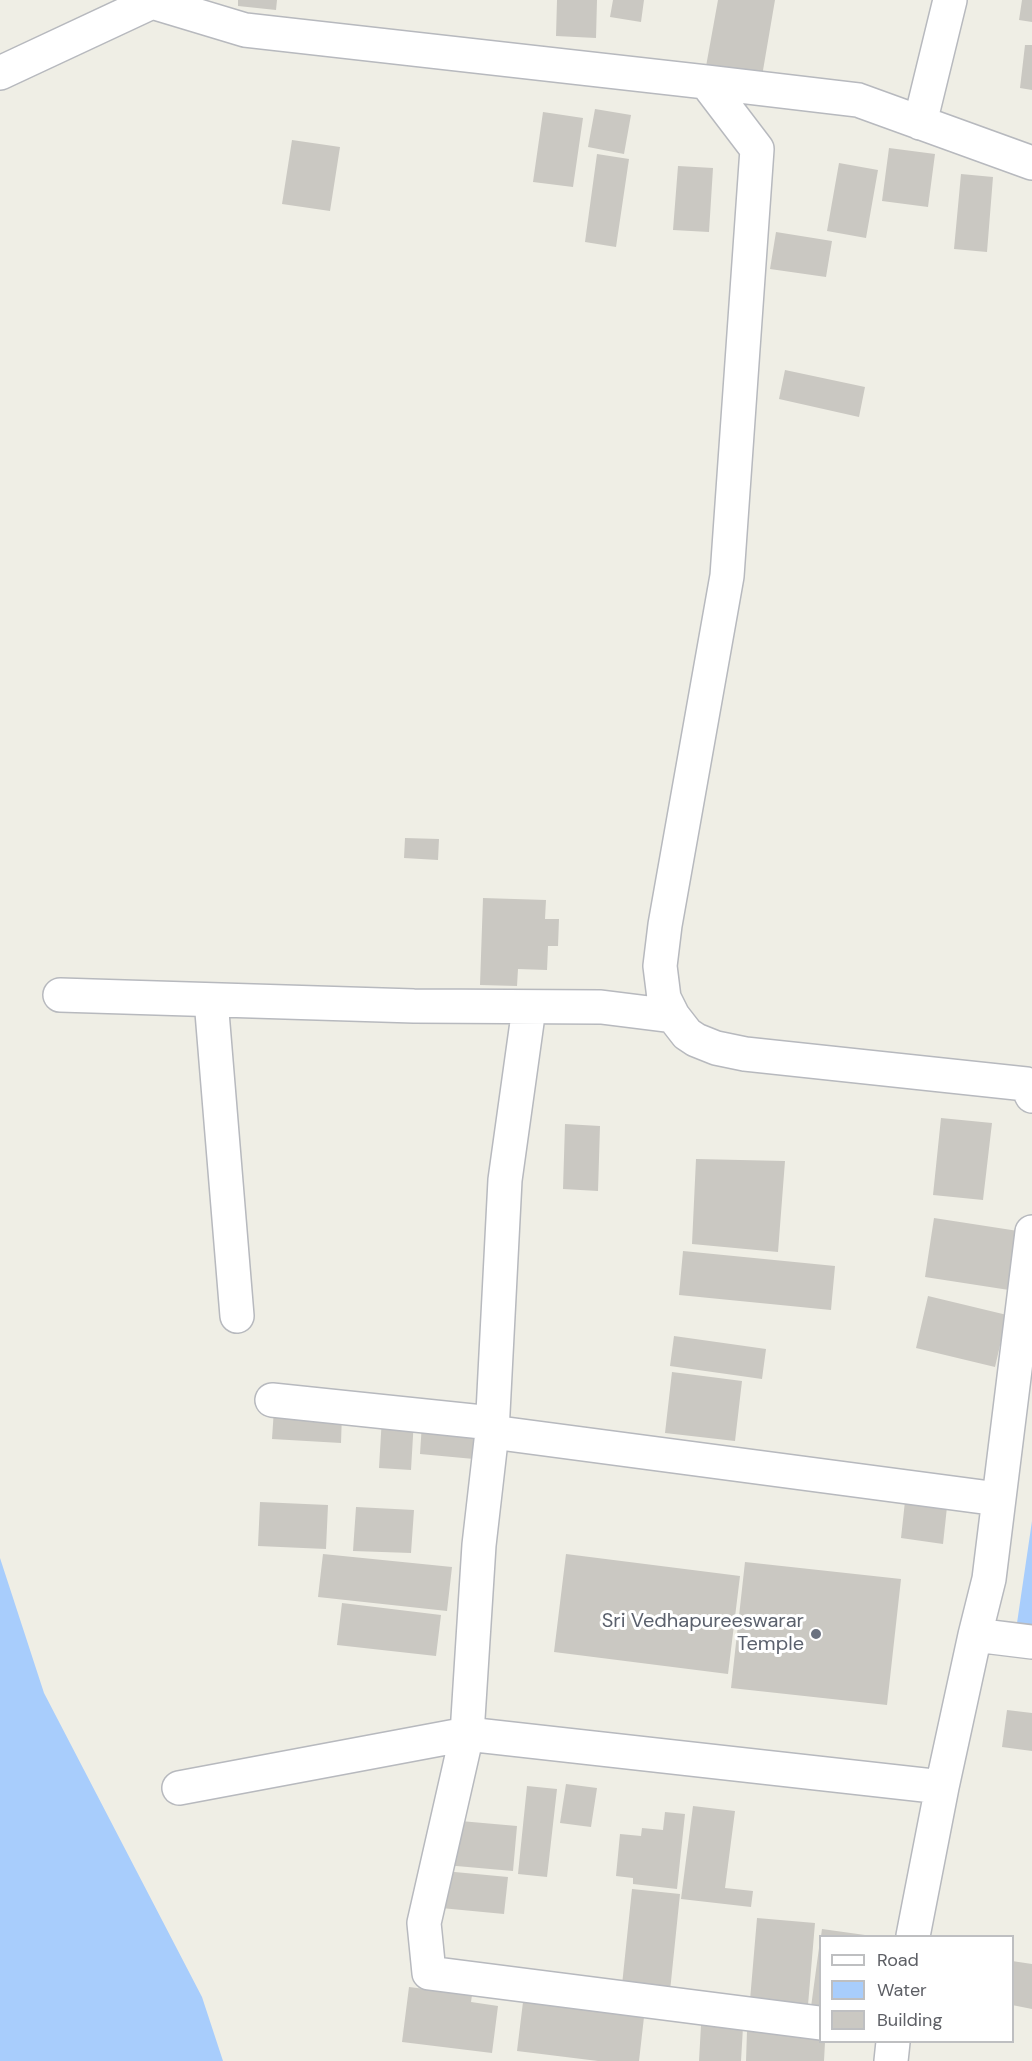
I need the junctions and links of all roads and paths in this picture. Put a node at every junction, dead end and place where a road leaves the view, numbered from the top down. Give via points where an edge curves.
1 (950, 0) edge
2 (152, 1) edge
3 (0, 73) edge
4 (706, 82) junction
5 (920, 123) junction
6 (1032, 163) edge
7 (60, 995) dead end
8 (211, 1000) junction
9 (529, 1008) junction
10 (673, 1016) junction
11 (1030, 1088) edge
12 (1032, 1232) edge
13 (237, 1316) dead end
14 (272, 1400) dead end
15 (492, 1428) junction
16 (998, 1499) junction
17 (975, 1635) junction
18 (1032, 1642) edge
19 (467, 1734) junction
20 (942, 1787) junction
21 (179, 1788) dead end
22 (913, 1935) edge
23 (819, 2023) edge
24 (893, 2043) edge
25 (891, 2061) edge

1 - 5 street
2 - 3 street
2 - 4 street via 245,30
4 - 5 street via 858,100
4 - 10 street via 757,149 728,576 661,954 662,989
5 - 6 street
7 - 8 street
8 - 9 street
8 - 13 street
9 - 10 street via 601,1008
9 - 15 street via 505,1180
10 - 11 street via 696,1041 725,1050
12 - 16 street
14 - 15 street
15 - 16 street
15 - 19 street via 479,1545
16 - 17 street via 989,1579
17 - 18 street
17 - 20 street
19 - 20 street
19 - 21 street
19 - 23 street via 424,1923 429,1972
20 - 22 street
24 - 25 street

